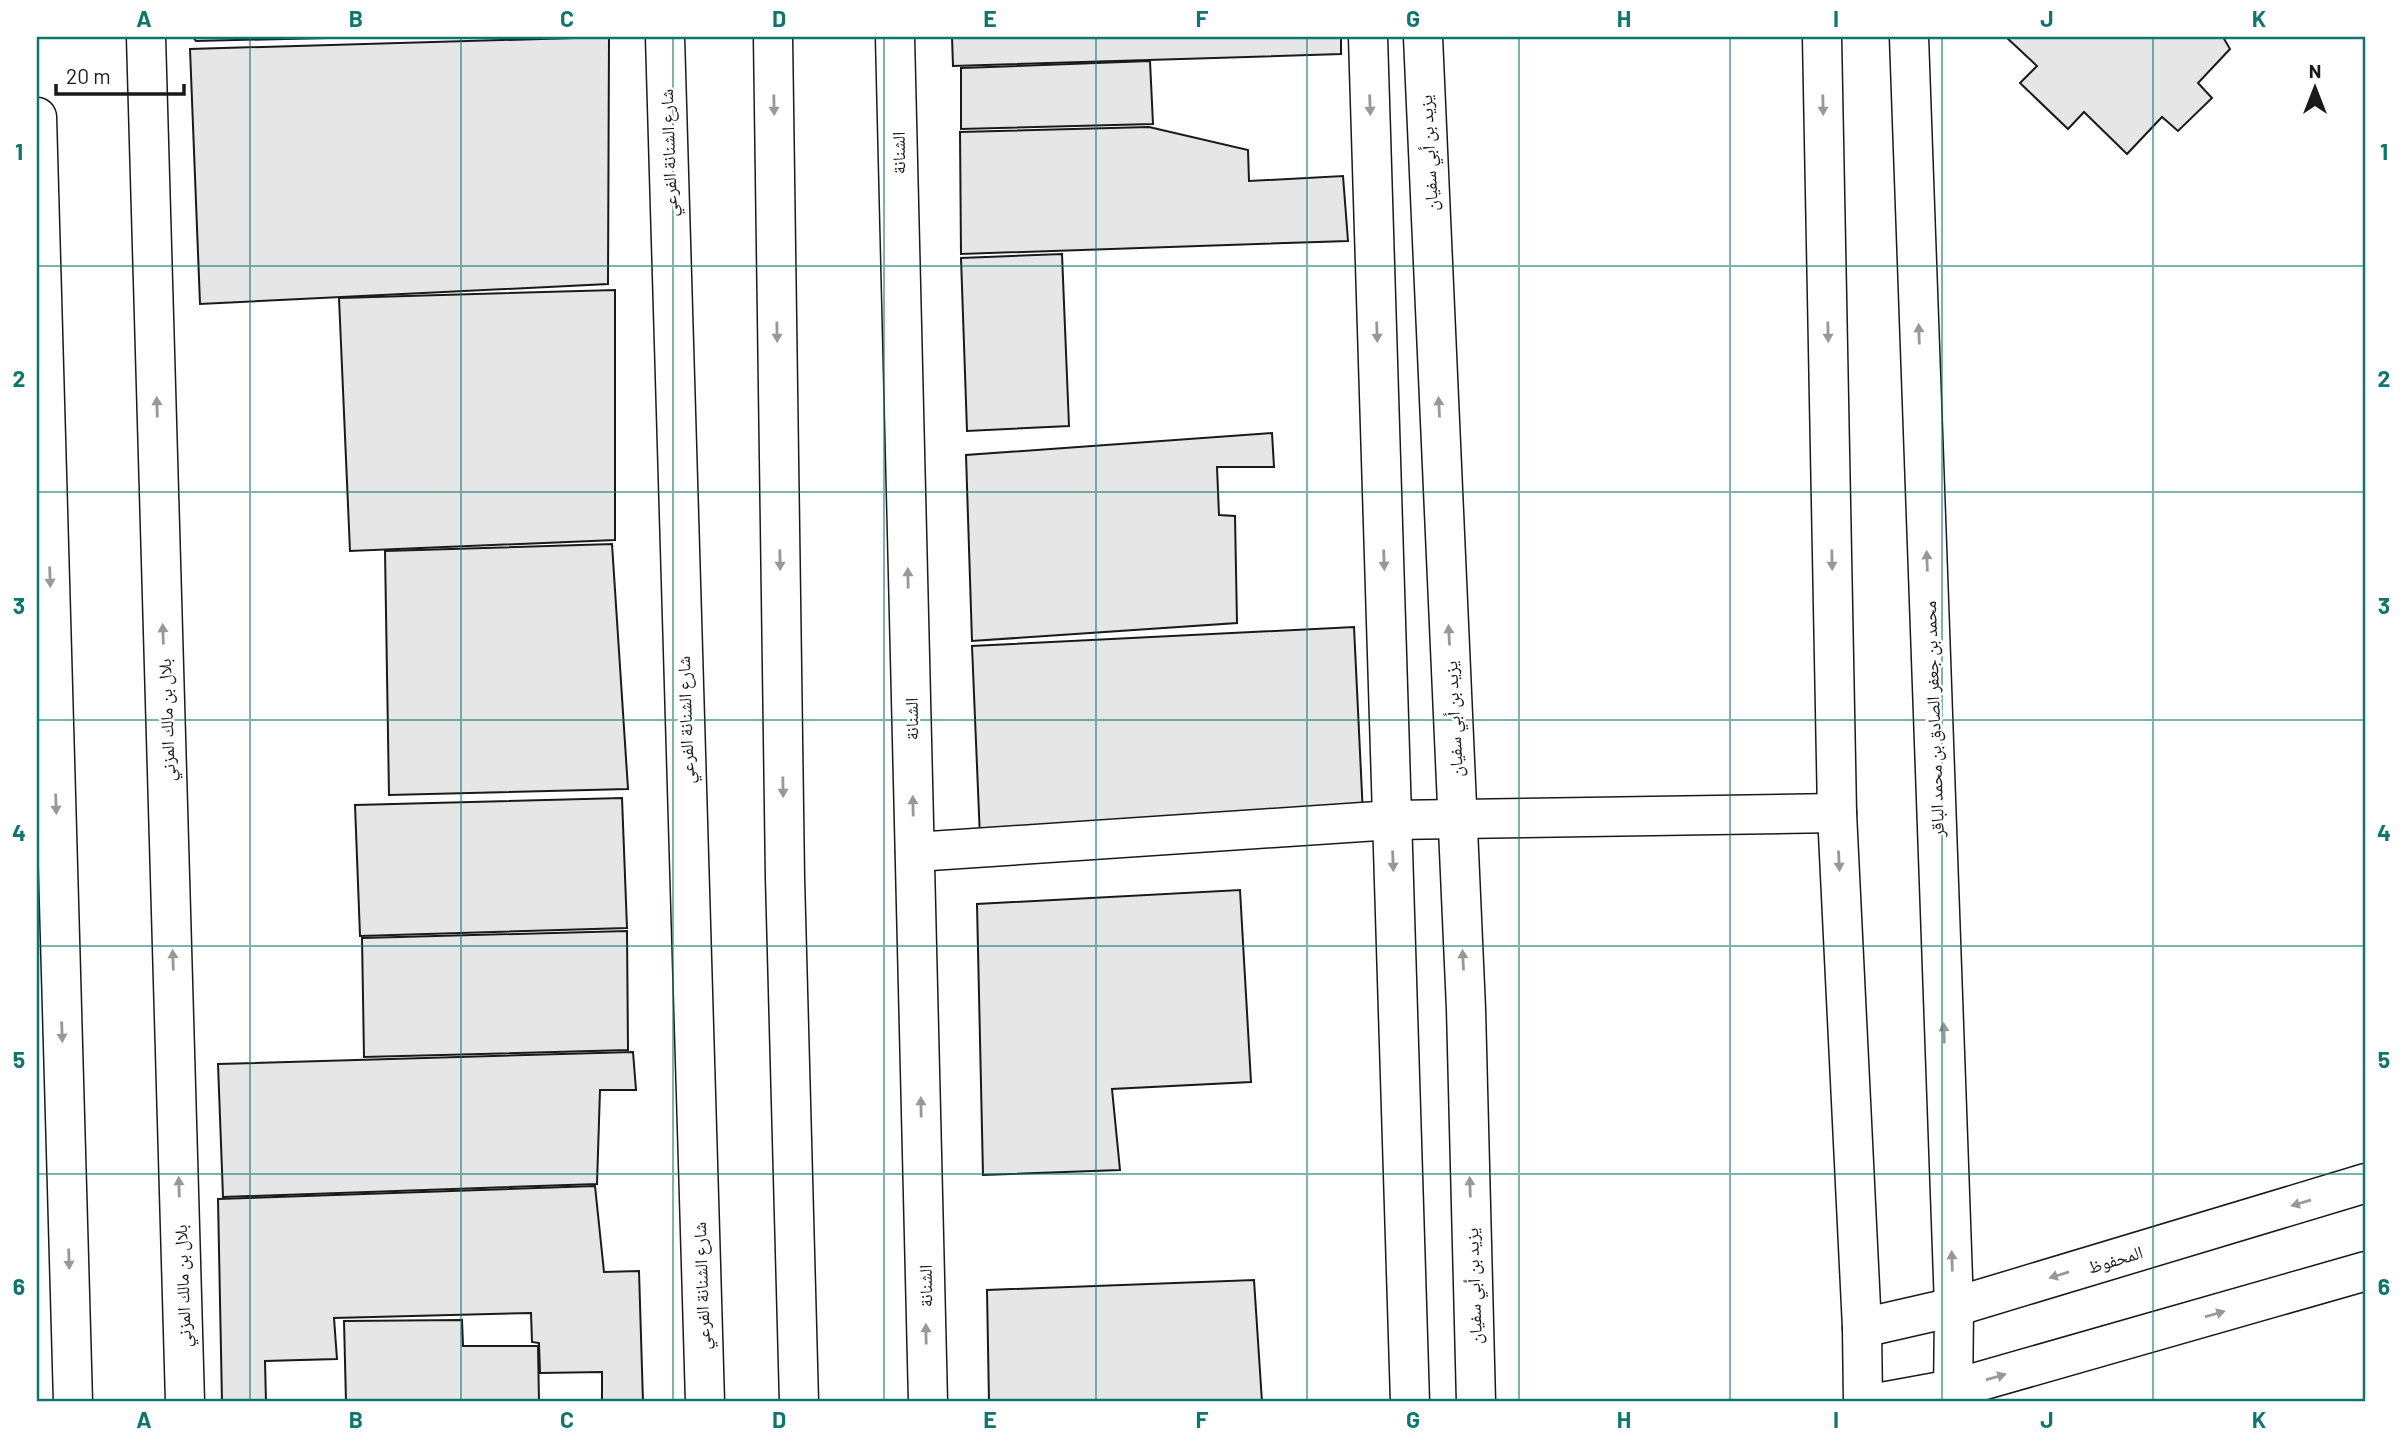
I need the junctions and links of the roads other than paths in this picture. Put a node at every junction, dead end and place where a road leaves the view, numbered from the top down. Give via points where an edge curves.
1 (146, 37) edge
2 (665, 37) edge
3 (773, 37) edge
4 (895, 37) edge
5 (1368, 37) edge
6 (1423, 37) edge
7 (1822, 37) edge
8 (1909, 37) edge
9 (37, 117) edge
10 (41, 414) edge
11 (1837, 813) junction
12 (1392, 820) junction
13 (1457, 820) junction
14 (915, 852) junction
15 (49, 963) edge
16 (2366, 1184) edge
17 (2366, 1271) edge
18 (1954, 1307) junction
19 (1862, 1328) junction
20 (1953, 1396) edge
21 (73, 1402) edge
22 (186, 1402) edge
23 (705, 1402) edge
24 (799, 1402) edge
25 (928, 1402) edge
26 (1410, 1402) edge
27 (1476, 1402) edge
28 (1863, 1402) edge
29 (1882, 1402) edge

22 -> 1 street, بلال بن مالك المزني
2 - 23 street, شارع الشنانة الفرعي
3 -> 24 street via 785,878
14 -> 4 street, الشنانة
5 -> 12 street
13 -> 6 street, يزيد بن أبي سفيان
7 -> 11 street
18 -> 8 street, محمد بن جعفر الصادق بن محمد الباقر
9 - 10 street
10 -> 15 street
11 - 13 street
11 -> 19 street
12 - 13 street
12 - 14 street
12 -> 26 street
27 -> 13 street, يزيد بن أبي سفيان
25 -> 14 street, الشنانة
15 -> 21 street
16 -> 18 street, المحفوظ
20 -> 17 street
18 - 19 street, المحفوظ
18 - 20 street, محمد بن جعفر الصادق بن محمد الباقر
19 - 28 street
20 - 29 street

